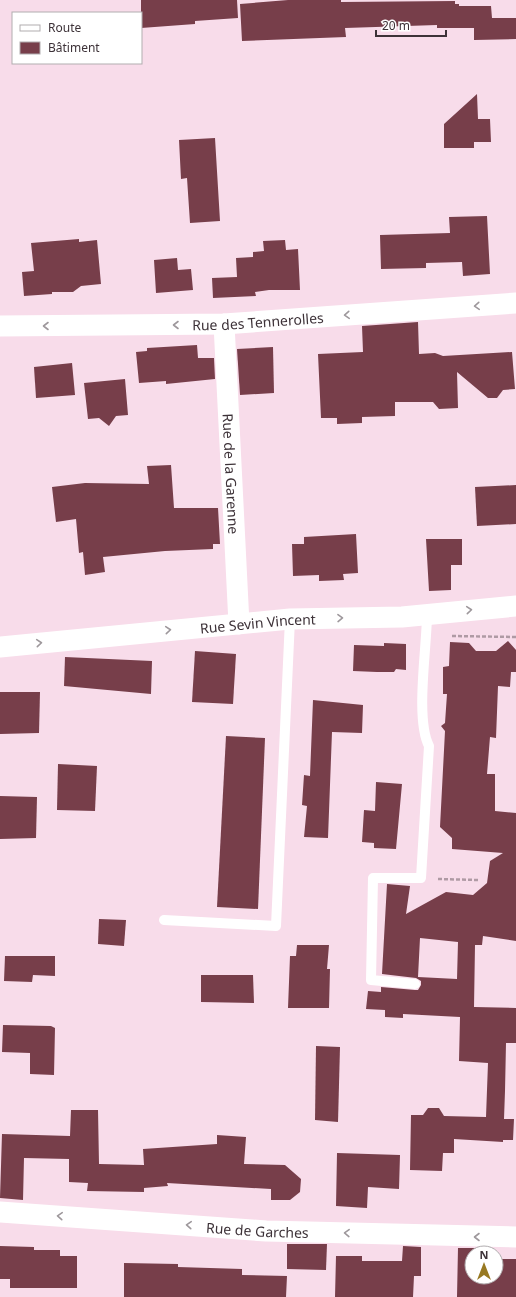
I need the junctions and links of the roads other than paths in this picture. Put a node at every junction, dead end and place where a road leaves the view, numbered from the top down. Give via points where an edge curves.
1 (516, 303) edge
2 (224, 324) junction
3 (0, 326) edge
4 (516, 606) edge
5 (427, 614) junction
6 (290, 619) junction
7 (239, 624) junction
8 (0, 647) edge
9 (164, 920) dead end
10 (415, 984) dead end
11 (0, 1212) edge
12 (516, 1237) edge

1 -> 2 street, Rue des Tennerolles
2 -> 3 street, Rue des Tennerolles
2 - 7 street, Rue de la Garenne
5 -> 4 street, Rue Sevin Vincent
6 -> 5 street, Rue Sevin Vincent via 402,617
5 - 10 lane via 423,722 424,738 429,746 421,878 373,878 371,980
6 - 7 street, Rue Sevin Vincent
6 - 9 lane via 276,926
8 -> 7 street, Rue Sevin Vincent
12 -> 11 street, Rue de Garches via 266,1231

